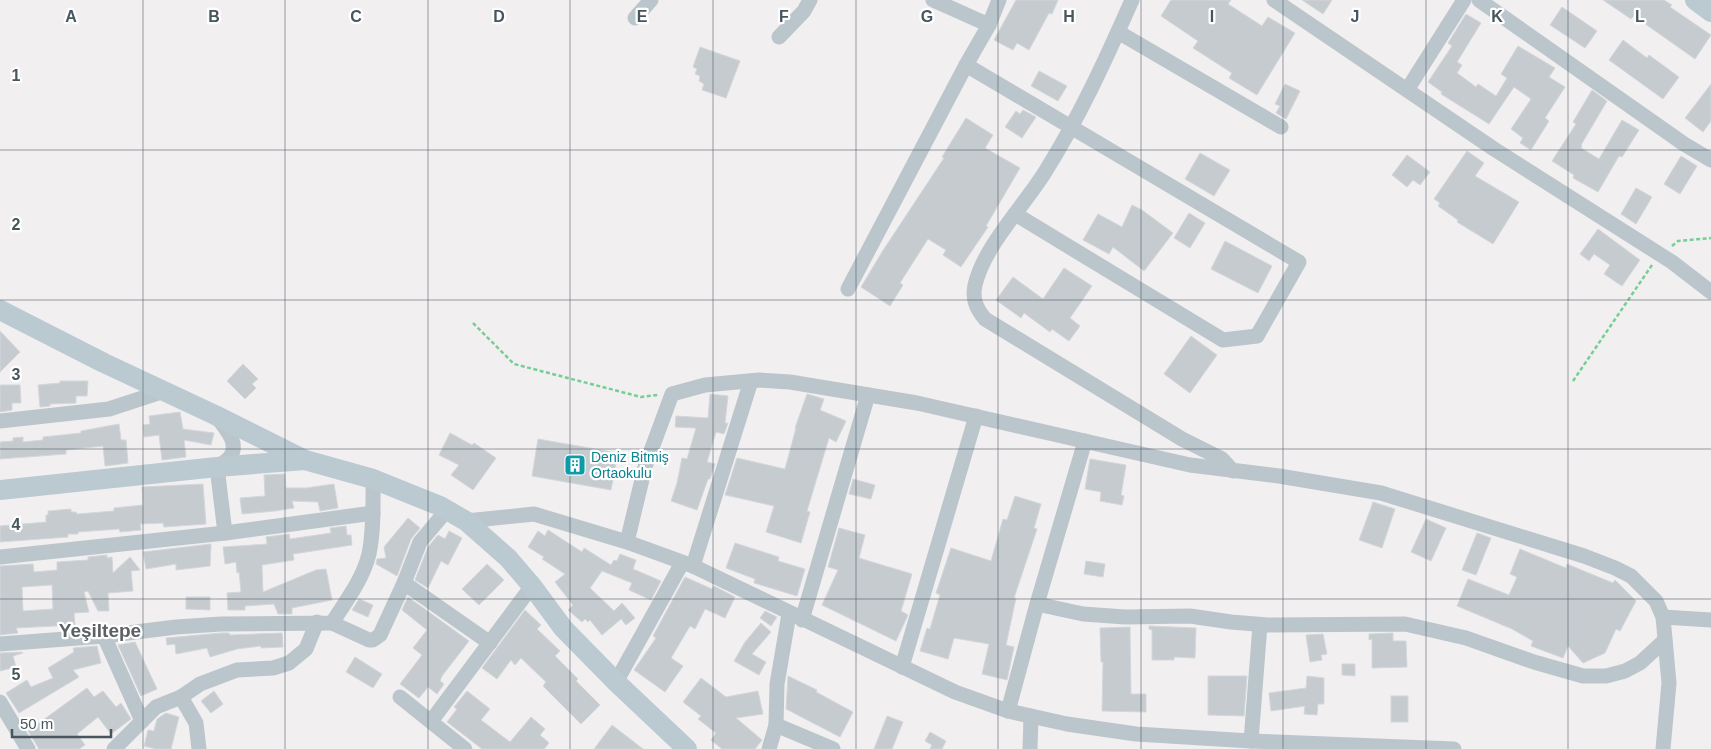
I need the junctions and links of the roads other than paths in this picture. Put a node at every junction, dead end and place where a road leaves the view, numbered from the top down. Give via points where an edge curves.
1 (650, 0) edge
2 (810, 0) edge
3 (934, 0) edge
4 (998, 0) edge
5 (1132, 0) edge
6 (1274, 0) edge
7 (1464, 0) edge
8 (1695, 0) edge
9 (1484, 2) edge
10 (1711, 12) edge
11 (635, 18) dead end
12 (989, 26) junction
13 (1118, 32) junction
14 (778, 37) dead end
15 (966, 65) junction
16 (1408, 90) junction
17 (1071, 126) junction
18 (1281, 127) dead end
19 (1711, 160) edge
20 (1015, 214) junction
21 (848, 289) dead end
22 (1711, 292) edge
23 (0, 310) edge
24 (751, 381) junction
25 (164, 391) junction
26 (868, 395) junction
27 (215, 414) junction
28 (976, 416) junction
29 (0, 421) edge
30 (1085, 441) junction
31 (305, 460) junction
32 (216, 467) junction
33 (1233, 470) junction
34 (373, 479) junction
35 (0, 490) edge
36 (446, 510) junction
37 (373, 514) junction
38 (466, 521) junction
39 (224, 533) junction
40 (627, 542) junction
41 (0, 557) edge
42 (688, 565) junction
43 (404, 583) junction
44 (532, 586) junction
45 (1037, 604) junction
46 (796, 616) junction
47 (1663, 617) junction
48 (1711, 620) edge
49 (317, 622) junction
50 (332, 622) junction
51 (1260, 624) junction
52 (104, 636) junction
53 (1665, 640) junction
54 (490, 642) junction
55 (0, 644) edge
56 (902, 667) junction
57 (616, 682) junction
58 (400, 696) dead end
59 (181, 697) junction
60 (0, 702) edge
61 (1008, 711) junction
62 (1031, 716) junction
63 (432, 720) junction
64 (142, 721) junction
65 (776, 725) junction
66 (1251, 741) junction
67 (1417, 748) edge
68 (28, 749) edge
69 (114, 749) edge
70 (199, 749) edge
71 (465, 749) edge
72 (687, 749) edge
73 (769, 749) edge
74 (833, 749) edge
75 (1030, 749) edge
76 (1454, 749) edge
77 (1663, 749) edge

1 - 11 street
2 - 14 street via 804,11
3 - 12 street
4 - 12 street
5 - 13 street
6 - 16 street
7 - 16 street
8 - 10 street
9 - 19 street
12 - 15 street
13 - 17 street
13 - 18 street
15 - 17 street
15 - 21 street
16 - 22 street via 1494,149 1660,254
17 - 20 street
17 - 20 street via 1299,262 1257,336 1223,340
20 - 33 street via 980,270 974,301 978,311 985,319 1182,439 1222,459
23 - 25 street
24 - 26 street via 790,382
24 - 40 street via 705,385 672,394 645,467
24 - 42 street
25 - 27 street
25 - 29 street via 108,409
26 - 28 street
26 - 46 street
27 - 31 street
27 - 32 street via 233,444 229,458
28 - 30 street
28 - 56 street
30 - 33 street via 1190,466
30 - 45 street
31 - 32 street
31 - 34 street
32 - 35 street
32 - 39 street
33 - 47 street via 1381,493 1584,556 1631,576 1656,601
34 - 36 street
34 - 37 street
36 - 38 street
36 - 43 street via 420,542
37 - 39 street
37 - 50 street via 369,553 360,578
38 - 40 street via 534,514
38 - 44 street via 508,558
39 - 41 street
40 - 42 street
42 - 46 street
42 - 57 street
43 - 50 street via 380,635 374,640
43 - 54 street
44 - 54 street
44 - 57 street via 563,628
45 - 51 street via 1082,614 1190,616
45 - 61 street
46 - 56 street
46 - 65 street via 777,684
47 - 48 street
47 - 53 street
49 - 50 street
49 - 52 street via 176,627
49 - 59 street via 306,649 289,663 274,668 237,670 200,684
51 - 53 street via 1405,624 1466,638 1583,676 1606,676 1625,671 1640,663
51 - 66 street
52 - 55 street
52 - 64 street
53 - 77 street via 1669,683
54 - 63 street
56 - 61 street via 955,692
57 - 72 street
58 - 63 street
59 - 64 street via 156,707
59 - 70 street via 196,723
60 - 68 street
61 - 62 street
62 - 66 street via 1136,734
62 - 75 street
63 - 71 street
64 - 69 street
65 - 73 street
65 - 74 street
66 - 67 street
67 - 76 street

